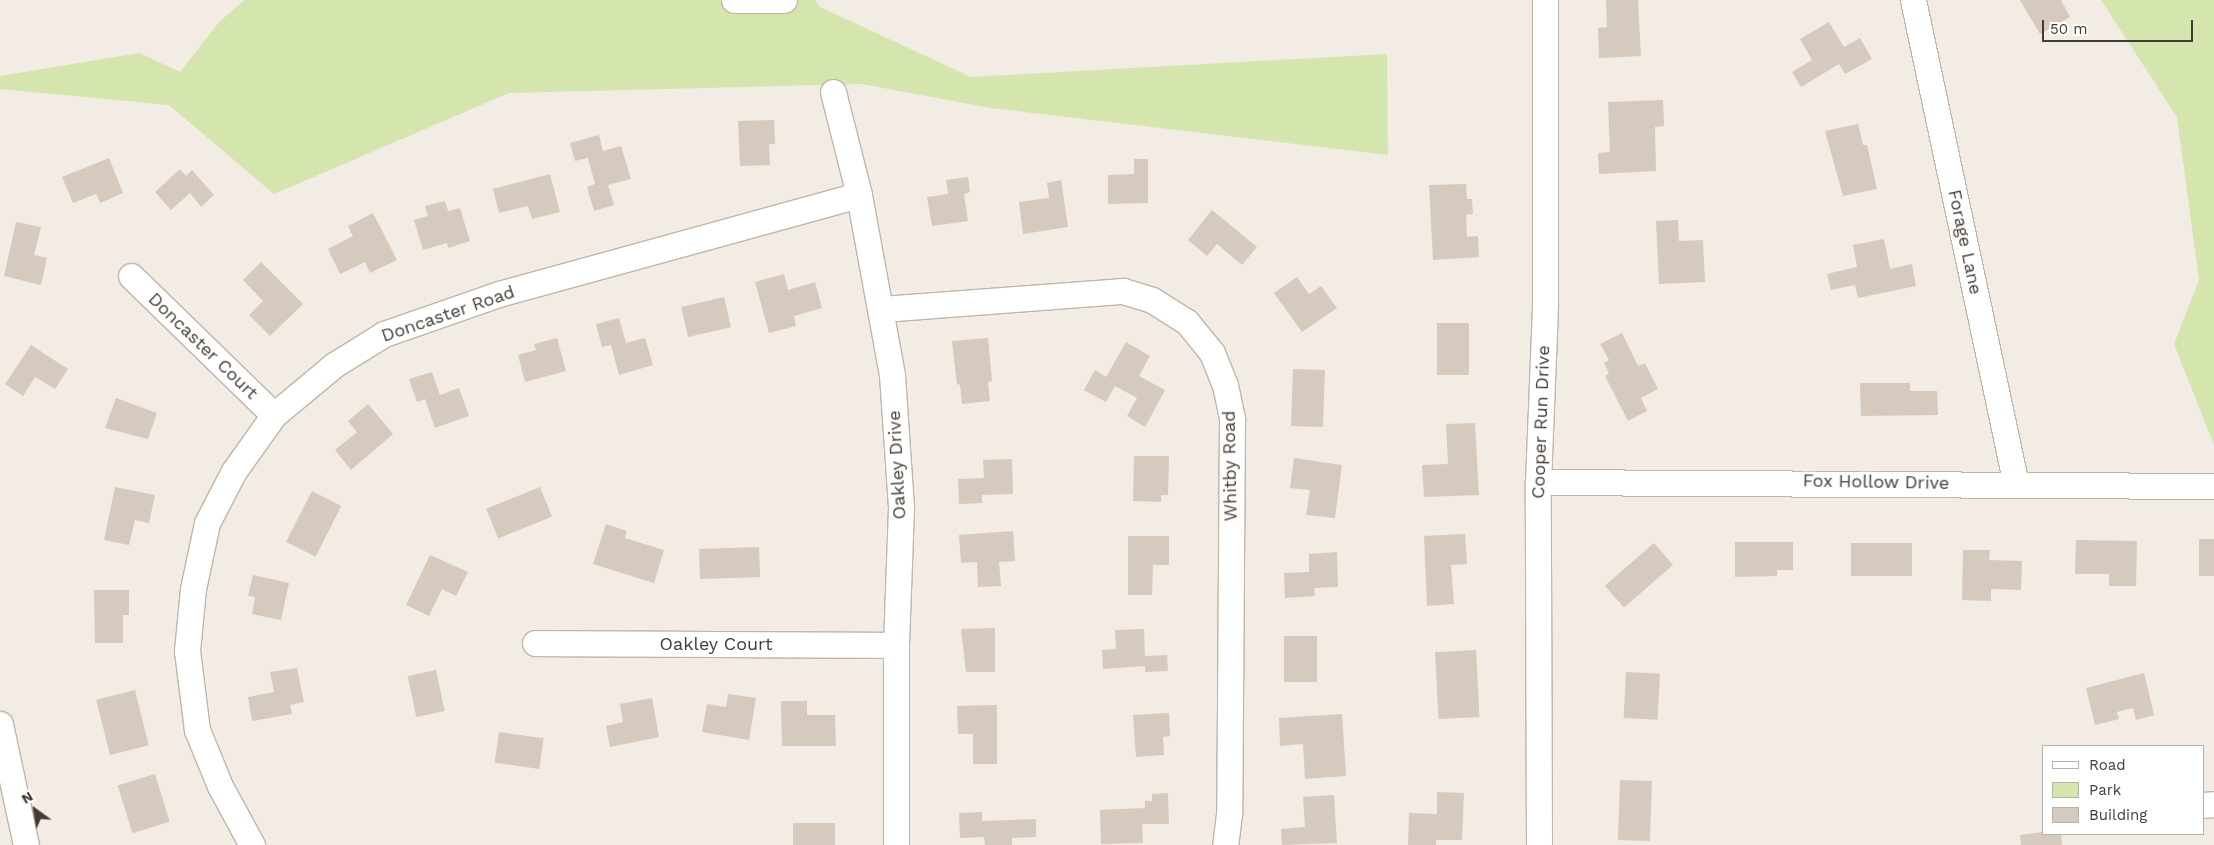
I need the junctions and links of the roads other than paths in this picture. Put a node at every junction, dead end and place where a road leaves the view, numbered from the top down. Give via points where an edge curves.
1 (734, 0) edge
2 (784, 0) edge
3 (1545, 0) edge
4 (1913, 0) edge
5 (833, 92) dead end
6 (859, 195) junction
7 (131, 276) dead end
8 (882, 309) junction
9 (274, 415) junction
10 (1538, 482) junction
11 (2016, 484) junction
12 (2214, 486) edge
13 (535, 643) dead end
14 (896, 645) junction
15 (0, 724) edge
16 (26, 845) edge
17 (252, 845) edge
18 (896, 845) edge
19 (1225, 845) edge
20 (1539, 845) edge

1 - 2 street
3 - 10 street, Cooper Run Drive via 1545,304
4 - 11 street, Forage Lane
5 - 6 street, Oakley Drive
6 - 8 street, Oakley Drive
6 - 9 street, Doncaster Road via 499,294 384,334 334,365
7 - 9 street, Doncaster Court
8 - 14 street, Oakley Drive via 892,375 901,508
8 - 19 street, Whitby Road via 1123,291 1152,300 1187,322 1212,353 1225,385 1232,418 1229,814
9 - 17 street, Doncaster Road via 234,471 207,523 193,589 187,651 197,730 220,786
10 - 11 street, Fox Hollow Drive
10 - 20 street, Cooper Run Drive
11 - 12 street, Fox Hollow Drive
13 - 14 street, Oakley Court
14 - 18 street, Oakley Drive
15 - 16 street

